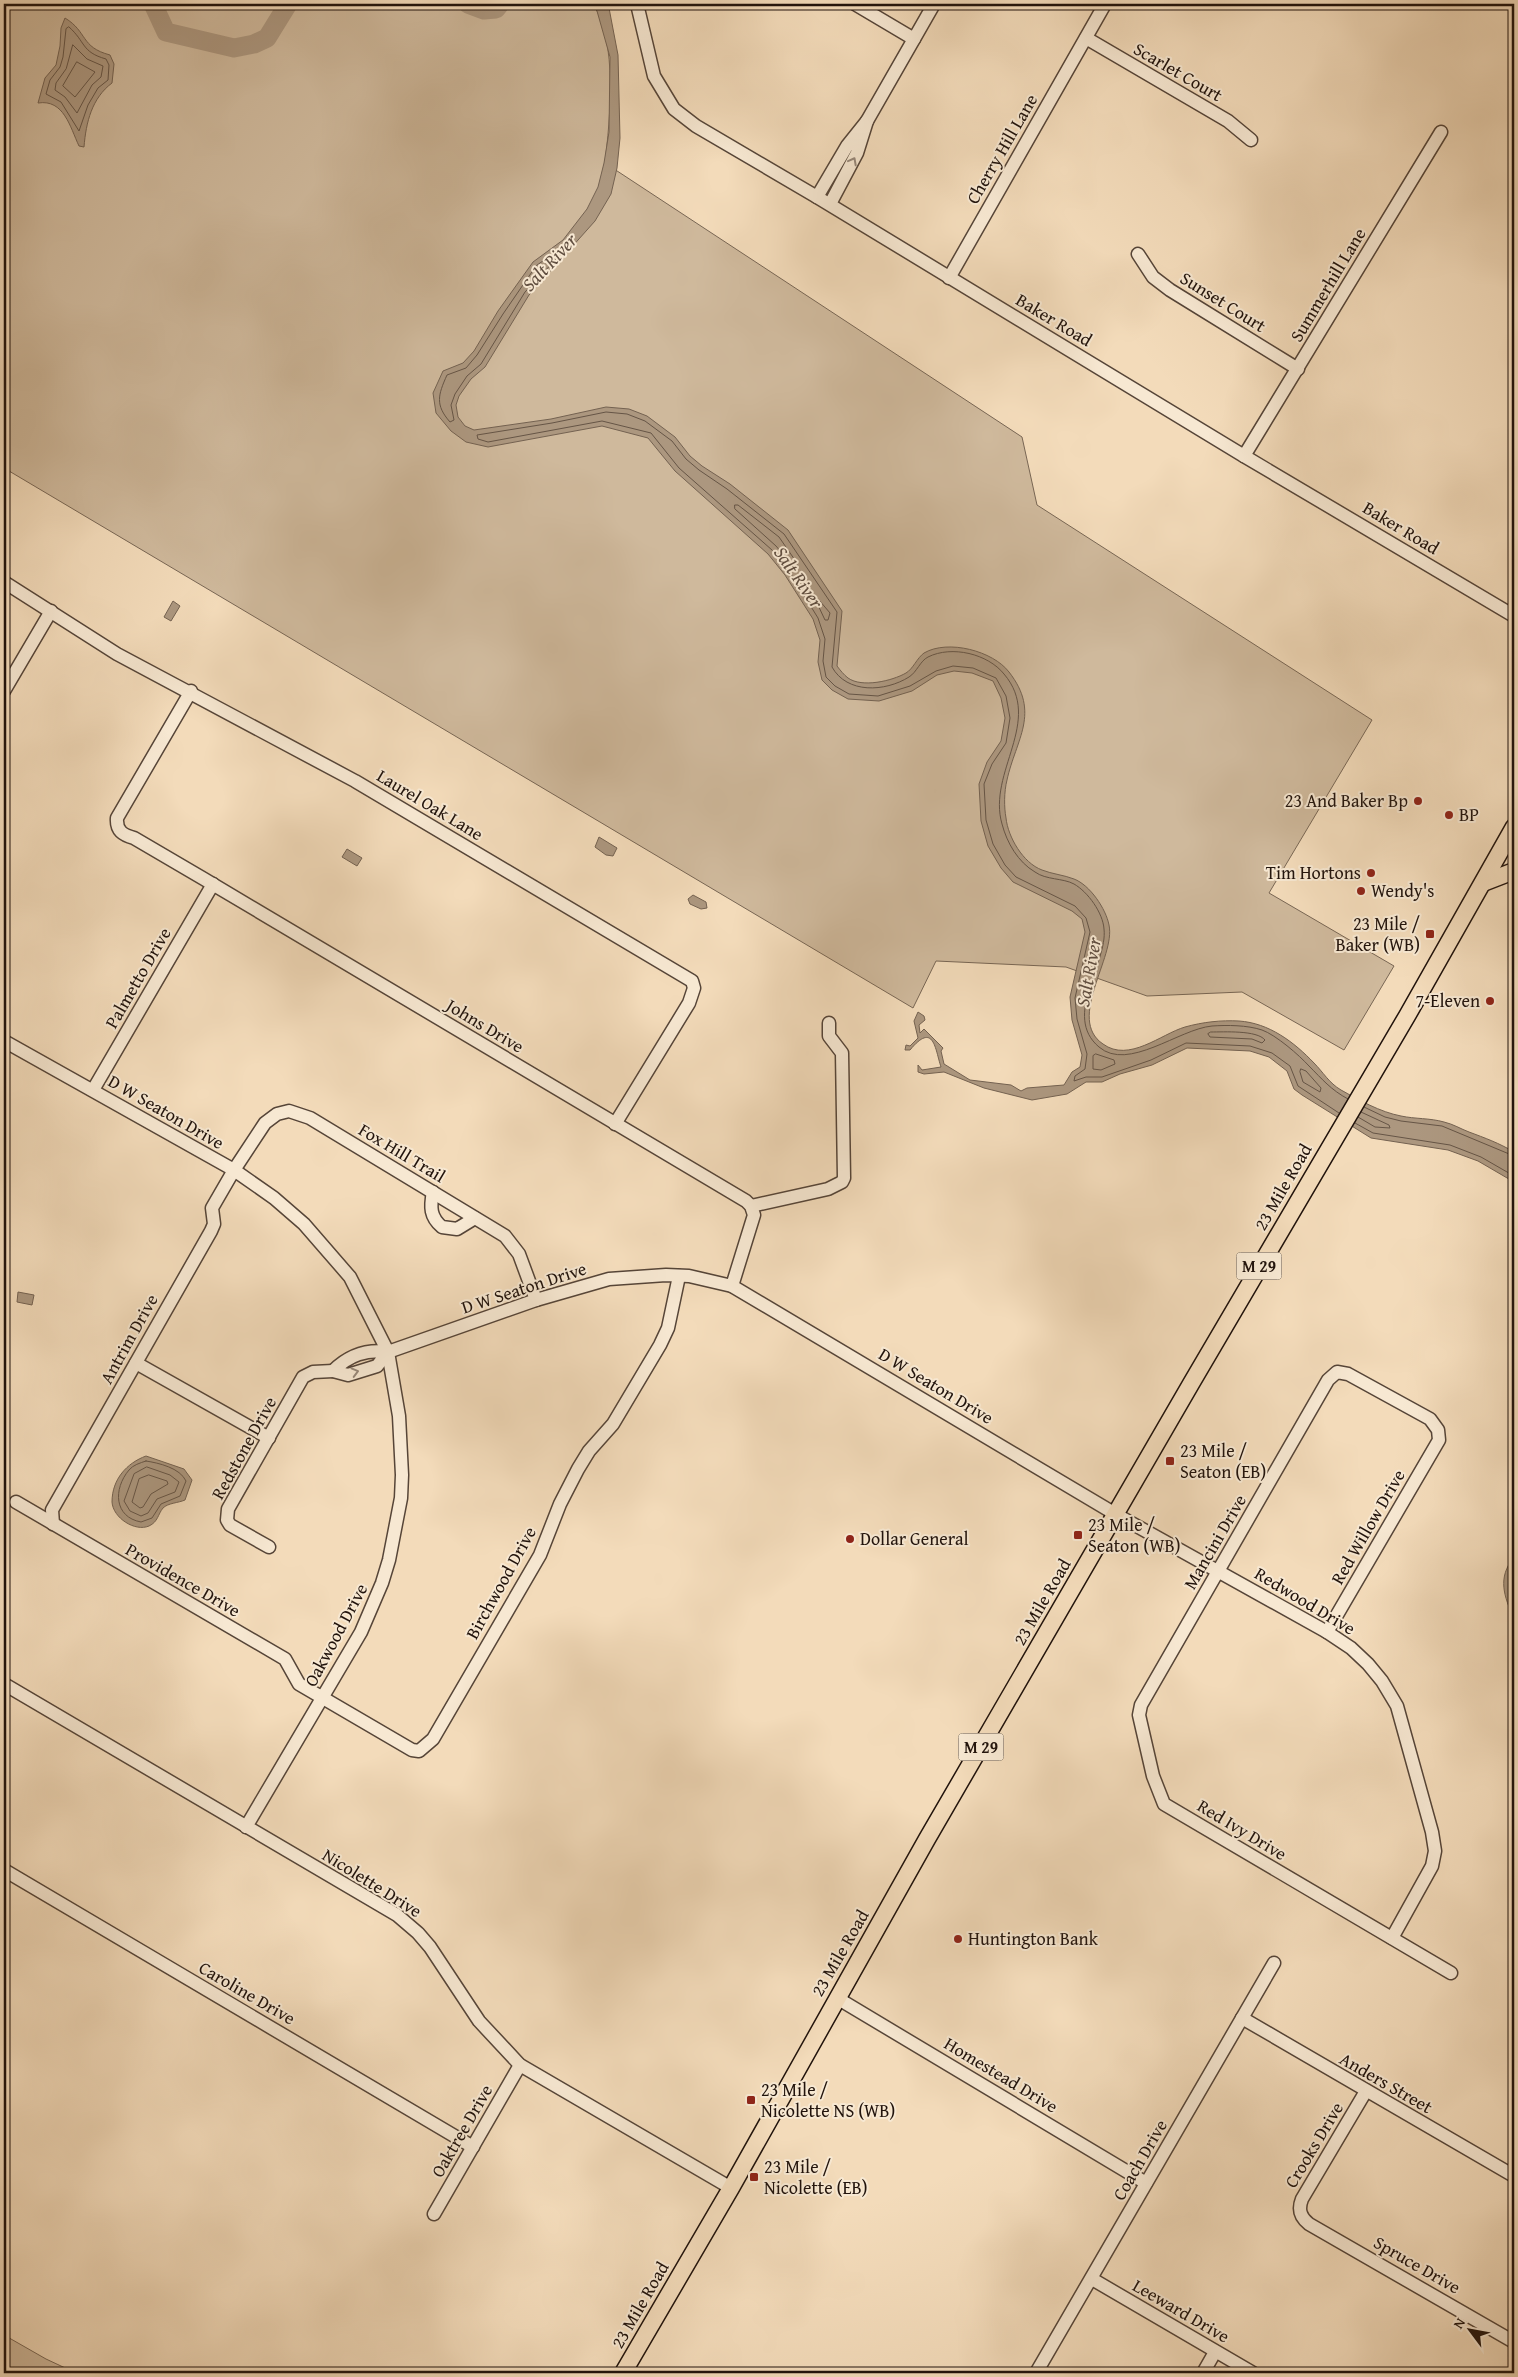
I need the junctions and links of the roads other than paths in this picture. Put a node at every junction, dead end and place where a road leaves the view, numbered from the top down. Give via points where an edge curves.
1 (637, 4) edge
2 (855, 4) edge
3 (934, 4) edge
4 (1105, 4) edge
5 (1086, 38) junction
6 (914, 39) junction
7 (867, 121) junction
8 (1441, 132) dead end
9 (1251, 140) dead end
10 (817, 197) junction
11 (830, 204) junction
12 (1138, 254) dead end
13 (949, 278) junction
14 (1298, 369) junction
15 (1244, 456) junction
16 (4, 582) edge
17 (50, 611) junction
18 (1514, 616) edge
19 (4, 690) edge
20 (191, 692) junction
21 (1514, 827) edge
22 (1514, 871) edge
23 (1483, 883) junction
24 (213, 884) junction
25 (828, 1023) dead end
26 (5, 1045) edge
27 (93, 1090) junction
28 (615, 1124) junction
29 (234, 1170) junction
30 (433, 1192) junction
31 (751, 1206) junction
32 (476, 1218) junction
33 (679, 1276) junction
34 (732, 1286) junction
35 (536, 1300) junction
36 (388, 1352) junction
37 (136, 1363) junction
38 (269, 1438) junction
39 (1439, 1440) joint
40 (16, 1502) dead end
41 (1116, 1515) junction
42 (53, 1524) junction
43 (269, 1547) dead end
44 (1219, 1571) junction
45 (1327, 1632) junction
46 (4, 1684) edge
47 (322, 1698) junction
48 (1141, 1705) joint
49 (246, 1827) junction
50 (4, 1870) edge
51 (1392, 1938) junction
52 (1274, 1963) dead end
53 (1451, 1973) dead end
54 (837, 1998) junction
55 (1242, 2018) junction
56 (520, 2065) junction
57 (1366, 2091) junction
58 (473, 2147) junction
59 (1514, 2176) edge
60 (1146, 2183) junction
61 (731, 2188) junction
62 (434, 2214) dead end
63 (1302, 2217) joint
64 (1092, 2279) junction
65 (1514, 2342) edge
66 (1215, 2352) junction
67 (623, 2373) edge
68 (1036, 2373) edge
69 (1203, 2373) edge
70 (1253, 2373) edge

1 - 10 street, Baker Road via 654,76 674,109 696,126
2 - 6 street
3 - 6 street
4 - 5 street, Cherry Hill Lane
5 - 9 street, Scarlet Court via 1228,121
5 - 13 street, Cherry Hill Lane
6 - 7 street
7 - 10 street via 847,146
11 -> 7 street via 858,153
8 - 14 street, Summerhill Lane
10 - 11 street, Baker Road
11 - 13 street, Baker Road
12 - 14 street, Sunset Court via 1153,277 1170,290
13 - 15 street, Baker Road
14 - 15 street, Summerhill Lane
15 - 18 street, Baker Road
16 - 17 street, Laurel Oak Lane
17 - 19 street
17 - 20 street, Laurel Oak Lane via 117,654
20 - 24 street, Johns Drive via 117,818 118,829
20 - 28 street, Laurel Oak Lane via 356,781 692,981 694,988 690,1003
21 - 23 main road, 23 Mile Road / M 29
22 - 23 main road
23 - 41 main road, 23 Mile Road / M 29
24 - 27 street, Palmetto Drive
24 - 28 street, Johns Drive
25 - 31 street via 829,1036 842,1053 844,1178 836,1186
26 - 27 street, D W Seaton Drive
27 - 29 street, D W Seaton Drive
28 - 31 street, Johns Drive
29 - 30 street, Fox Hill Trail via 265,1123 278,1114 296,1112 344,1137
29 - 36 street, D W Seaton Drive via 287,1208 328,1249 354,1284
29 - 37 street, Antrim Drive via 212,1208 214,1224 211,1231
30 - 32 street, Fox Hill Trail
30 - 32 street via 432,1215 442,1227 457,1229
31 - 34 street via 754,1214
32 - 35 street, Fox Hill Trail via 512,1242
33 - 34 street, D W Seaton Drive
33 - 35 street, D W Seaton Drive via 648,1275 609,1280
33 - 47 street, Birchwood Drive via 664,1336 613,1424 578,1469 540,1555 433,1740 419,1751 412,1750
34 - 41 street, D W Seaton Drive
35 - 36 street, D W Seaton Drive
36 - 38 street, Redstone Drive via 372,1350 344,1360 333,1371 313,1372 303,1377
36 - 47 street, Oakwood Drive via 399,1416 402,1475 402,1498 394,1540 372,1608
37 - 38 street
37 - 42 street, Antrim Drive via 52,1510
38 - 43 street, Redstone Drive via 227,1515 230,1525
39 - 44 street, Mancini Drive via 1438,1430 1430,1419 1348,1374 1337,1372 1328,1380
39 - 45 street, Red Willow Drive
40 - 42 street, Providence Drive
41 - 44 street, Redwood Drive
41 - 54 main road, 23 Mile Road / M 29
42 - 47 street, Providence Drive via 285,1659 298,1684
44 - 45 street, Redwood Drive
44 - 48 street, Mancini Drive
45 - 51 street, Redwood Drive via 1368,1664 1397,1706 1432,1832 1435,1851 1432,1866
46 - 49 street, Nicolette Drive
47 - 49 street, Oakwood Drive
48 - 51 street, Red Ivy Drive via 1139,1715 1152,1776 1164,1804
49 - 56 street, Nicolette Drive via 408,1924 435,1954 489,2034
50 - 58 street, Caroline Drive
51 - 53 street, Red Ivy Drive
52 - 55 street, Coach Drive
54 - 60 street, Homestead Drive
54 - 61 main road, 23 Mile Road / M 29
55 - 57 street, Anders Street
55 - 60 street, Coach Drive
56 - 58 street, Oaktree Drive
56 - 61 street, Nicolette Drive
57 - 59 street, Anders Street
57 - 63 street, Crooks Drive via 1302,2198
58 - 62 street, Oaktree Drive
60 - 64 street, Coach Drive
61 - 67 main road, 23 Mile Road / M 29
63 - 65 street, Spruce Drive
64 - 66 street, Leeward Drive
64 - 68 street, Coach Drive
66 - 69 street
66 - 70 street, Leeward Drive

